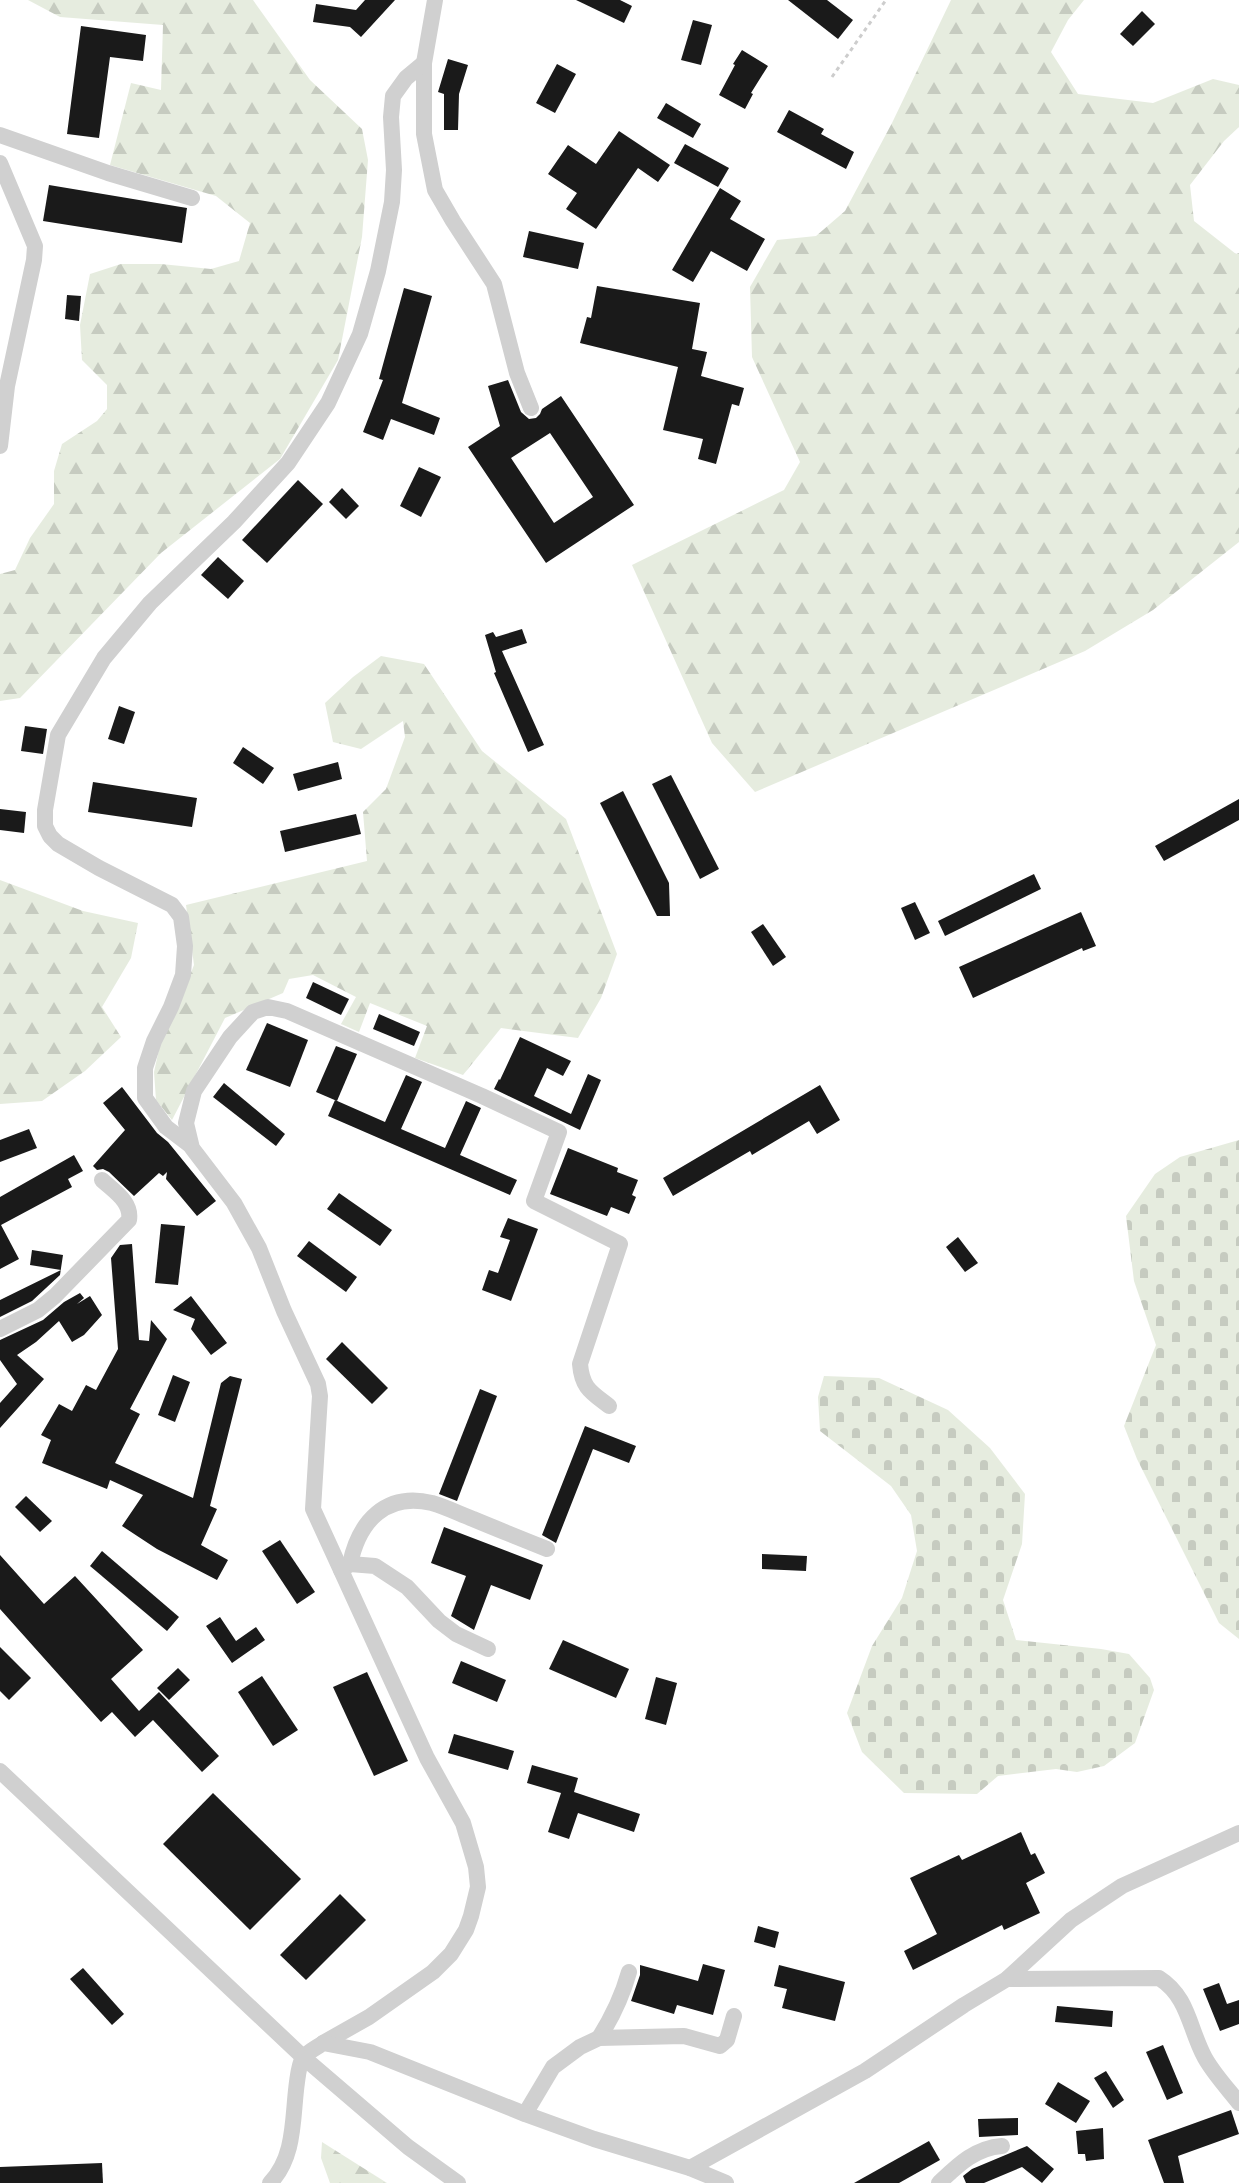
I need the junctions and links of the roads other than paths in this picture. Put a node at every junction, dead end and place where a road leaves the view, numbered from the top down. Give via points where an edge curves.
1 (435, 0) edge
2 (424, 63) junction
3 (0, 135) edge
4 (0, 163) edge
5 (192, 198) dead end
6 (531, 408) dead end
7 (0, 446) edge
8 (191, 1146) junction
9 (102, 1180) dead end
10 (0, 1329) edge
11 (609, 1406) dead end
12 (547, 1549) dead end
13 (346, 1567) junction
14 (488, 1649) dead end
15 (0, 1771) edge
16 (1239, 1833) edge
17 (629, 1972) dead end
18 (1007, 1979) junction
19 (734, 2016) dead end
20 (599, 2038) junction
21 (323, 2043) junction
22 (303, 2057) junction
23 (1239, 2103) edge
24 (525, 2114) junction
25 (1002, 2146) dead end
26 (690, 2168) junction
27 (270, 2183) edge
28 (458, 2183) edge
29 (726, 2183) edge
30 (939, 2183) edge

1 - 2 street
2 - 6 street via 424,134 435,190 494,284
2 - 8 street via 393,96 392,202 378,271 360,334 328,403 288,463 150,603 104,658 58,735 45,810 50,836 172,905 181,917 183,975 145,1068 145,1098 166,1127
3 - 5 street
4 - 7 street via 35,246
8 - 11 street via 186,1123 194,1091 230,1037 253,1012 268,1007 559,1132 534,1201 620,1244 580,1364 588,1390
8 - 13 street via 234,1203 259,1248 318,1384 313,1509
9 - 10 street via 123,1198 129,1220 55,1296
12 - 13 street via 433,1503 406,1500 368,1521
13 - 14 street via 375,1566 407,1587 456,1634
13 - 21 street via 427,1758 463,1823 478,1887 466,1930 451,1954 369,2017
15 - 22 street
16 - 18 street via 1122,1886 1071,1920
17 - 20 street via 615,2014
18 - 23 street via 1159,1978 1183,2002 1205,2058
18 - 26 street via 865,2071
19 - 20 street via 720,2046 684,2036
20 - 24 street via 553,2067
21 - 22 street
21 - 24 street via 370,2052
22 - 27 street via 292,2137 281,2171
22 - 28 street
24 - 26 street
25 - 30 street via 974,2153
26 - 29 street

